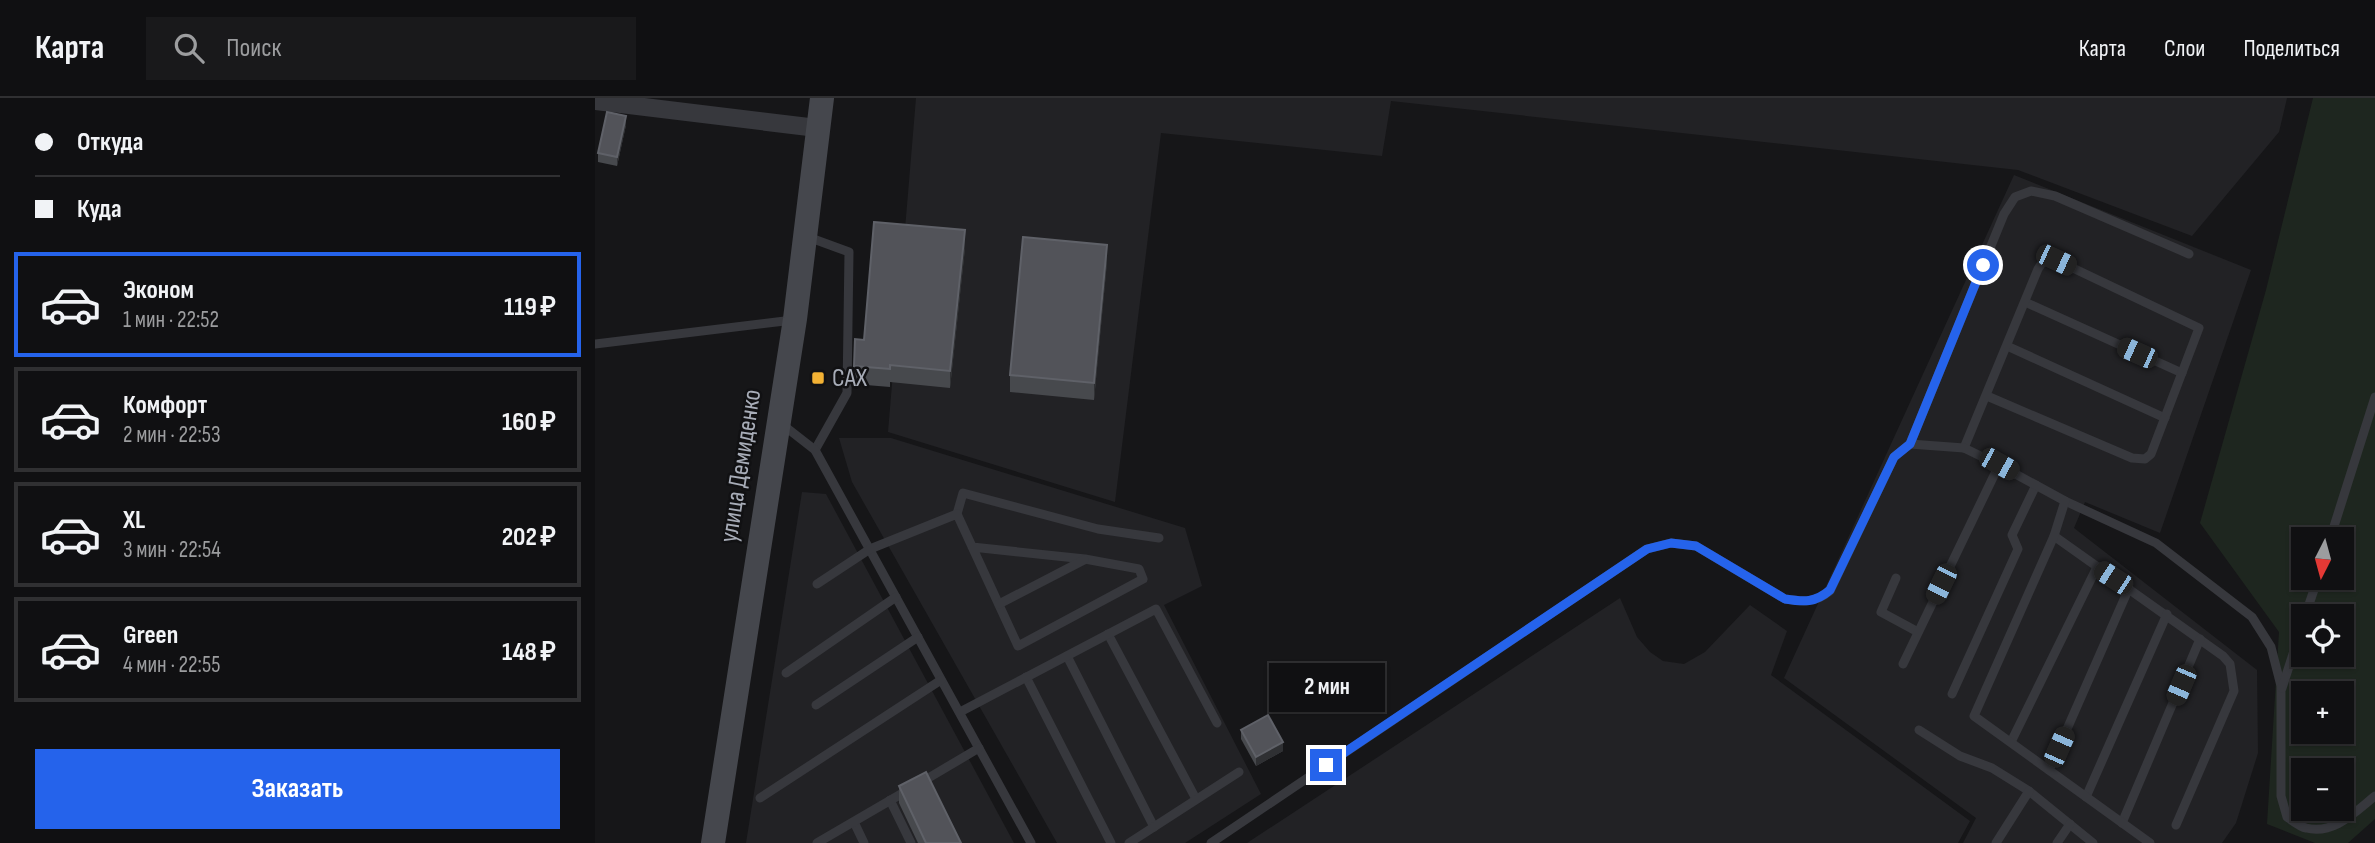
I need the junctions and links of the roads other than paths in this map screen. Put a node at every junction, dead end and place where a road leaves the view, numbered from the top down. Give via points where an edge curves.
1 (822, 98) edge
2 (597, 100) edge
3 (676, 104) edge
4 (817, 128) junction
5 (804, 236) junction
6 (2189, 254) dead end
7 (2025, 302) junction
8 (795, 319) junction
9 (595, 344) edge
10 (2007, 346) junction
11 (2182, 373) junction
12 (1987, 396) junction
13 (2375, 397) edge
14 (2165, 418) junction
15 (778, 422) junction
16 (1910, 444) junction
17 (1964, 448) junction
18 (814, 450) junction
19 (1999, 464) junction
20 (2036, 485) junction
21 (2065, 501) junction
22 (957, 514) junction
23 (2334, 527) edge
24 (2054, 536) junction
25 (1159, 538) dead end
26 (972, 547) junction
27 (870, 549) junction
28 (1086, 559) junction
29 (2098, 567) junction
30 (1896, 578) dead end
31 (817, 584) dead end
32 (2129, 588) junction
33 (896, 597) junction
34 (999, 604) junction
35 (2167, 614) junction
36 (1918, 632) junction
37 (1108, 634) junction
38 (918, 637) junction
39 (2200, 639) junction
40 (1067, 656) junction
41 (2291, 661) edge
42 (1903, 664) dead end
43 (786, 673) dead end
44 (1026, 677) junction
45 (941, 680) junction
46 (2281, 693) junction
47 (1952, 694) dead end
48 (816, 705) dead end
49 (960, 712) junction
50 (1217, 723) dead end
51 (1919, 730) dead end
52 (2011, 742) junction
53 (979, 748) junction
54 (2049, 770) junction
55 (1239, 772) dead end
56 (929, 778) junction
57 (934, 789) edge
58 (2029, 791) junction
59 (2375, 796) edge
60 (2086, 797) junction
61 (760, 798) dead end
62 (1196, 799) junction
63 (891, 800) junction
64 (854, 821) junction
65 (2122, 823) junction
66 (2070, 824) junction
67 (2176, 825) dead end
68 (1154, 827) junction
69 (710, 841) edge
70 (817, 843) edge
71 (864, 843) edge
72 (911, 843) edge
73 (1031, 843) edge
74 (1111, 843) edge
75 (1129, 843) edge
76 (1211, 843) edge
77 (1996, 843) edge
78 (2057, 843) edge
79 (2093, 843) edge
80 (2150, 843) edge

1 - 4 main road, улица Демиденко
2 - 3 street
3 - 4 street
4 - 5 main road, улица Демиденко
5 - 8 main road, улица Демиденко
5 - 18 lane via 849,252 847,393
6 - 16 lane via 2055,197 2031,191 2015,197
7 - 10 lane
7 - 11 lane
7 - 11 lane via 2044,260 2056,260 2199,328
8 - 9 lane
8 - 15 main road, улица Демиденко
10 - 12 lane
10 - 14 lane
11 - 14 lane
12 - 14 lane via 2132,458 2145,459 2151,454
12 - 17 lane
13 - 23 lane
15 - 18 lane
15 - 69 main road, улица Демиденко
16 - 17 lane
16 - 76 lane via 1894,457 1830,590 1817,600 1785,599 1696,546 1671,543 1647,549
17 - 19 lane
18 - 27 lane
19 - 20 lane
19 - 36 lane
20 - 21 lane
20 - 47 lane via 2012,535 2018,549
21 - 24 lane
21 - 46 lane via 2156,543 2252,617 2271,647
22 - 25 lane via 963,494 1098,529
22 - 26 lane
22 - 27 lane
24 - 29 lane
24 - 52 lane via 1974,716
26 - 28 lane
26 - 34 lane
27 - 31 lane
27 - 33 lane
28 - 34 lane
28 - 34 lane via 1139,569 1143,579 1018,646
29 - 32 lane
29 - 52 lane
30 - 36 lane via 1881,612
32 - 35 lane
32 - 54 lane
33 - 38 lane
33 - 43 lane
35 - 39 lane
35 - 60 lane
36 - 42 lane
37 - 40 lane
37 - 50 lane via 1156,609
37 - 62 lane
38 - 45 lane
38 - 48 lane
39 - 65 lane
39 - 67 lane via 2230,664 2234,691
40 - 44 lane
40 - 68 lane
41 - 46 lane
44 - 49 lane
44 - 74 lane
45 - 49 lane
45 - 61 lane
46 - 59 lane via 2281,796 2287,817 2305,828 2327,829
49 - 53 lane
51 - 58 lane
52 - 54 lane
53 - 56 lane
53 - 73 lane
54 - 60 lane
55 - 62 lane
56 - 57 lane
56 - 63 lane
58 - 66 lane
58 - 77 lane
60 - 65 lane
62 - 68 lane
63 - 64 lane
63 - 72 lane
64 - 70 lane
64 - 71 lane
65 - 80 lane
66 - 78 lane
66 - 79 lane
68 - 75 lane

